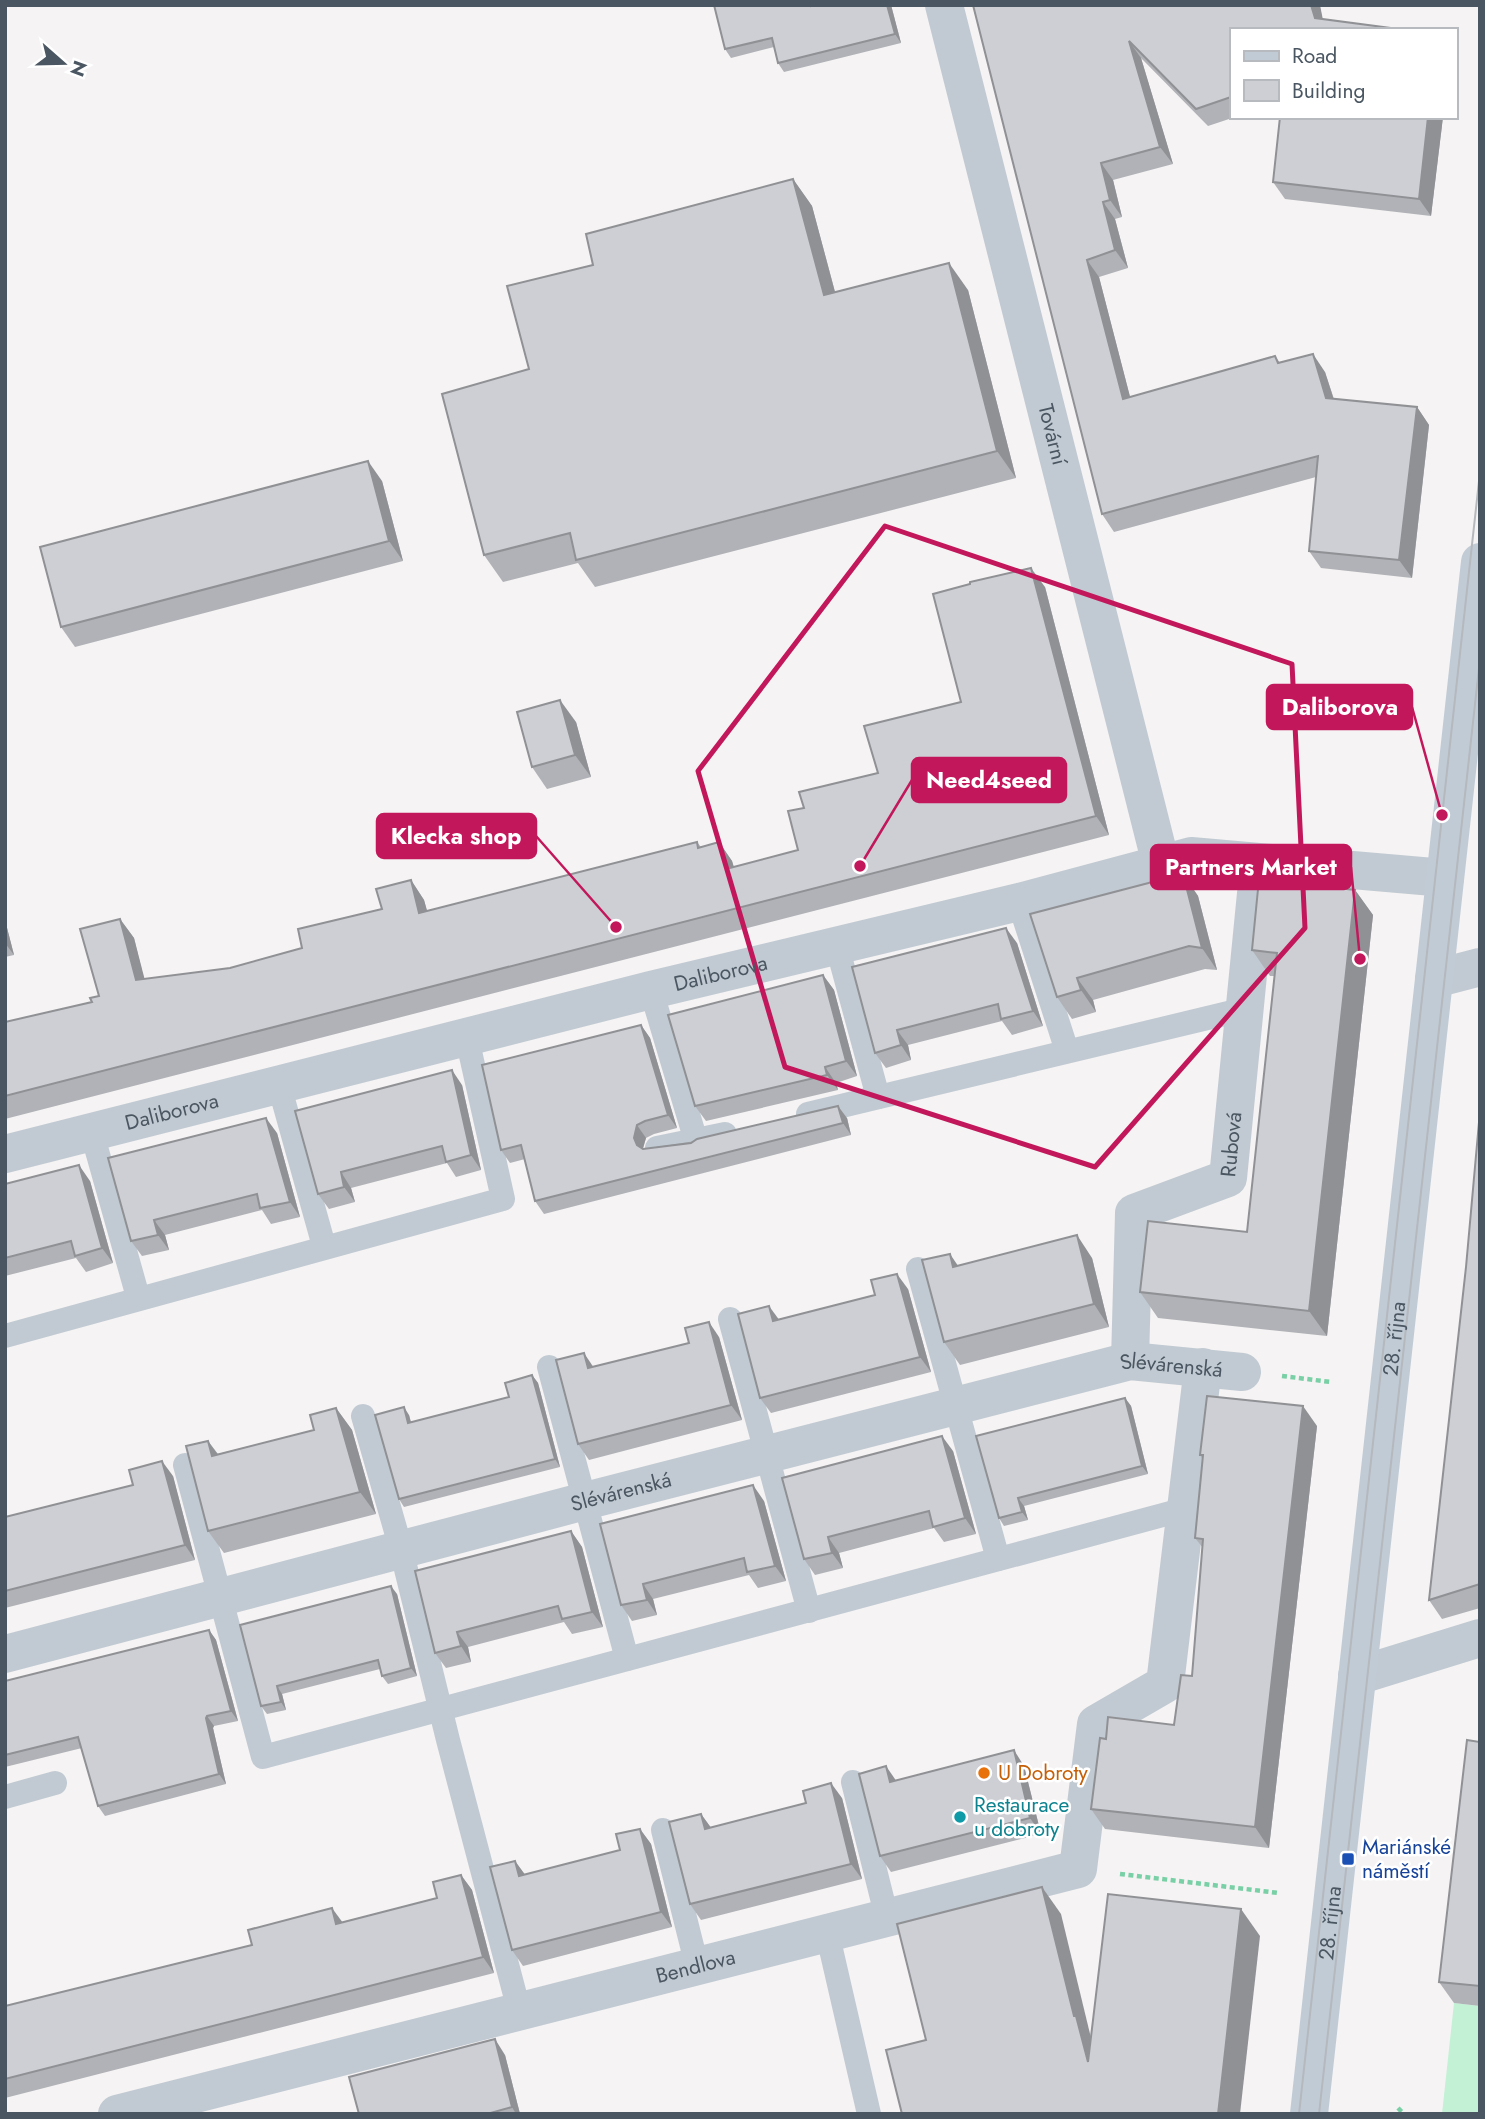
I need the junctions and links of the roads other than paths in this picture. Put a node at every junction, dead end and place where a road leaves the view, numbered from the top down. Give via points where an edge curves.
1 (944, 5) edge
2 (1480, 562) edge
3 (1259, 863) junction
4 (1161, 864) junction
5 (1445, 878) junction
6 (1019, 902) junction
7 (837, 946) junction
8 (1480, 967) edge
9 (1434, 979) junction
10 (651, 990) junction
11 (1245, 1009) junction
12 (467, 1038) junction
13 (1067, 1051) junction
14 (279, 1085) junction
15 (878, 1097) junction
16 (787, 1119) edge
17 (748, 1128) edge
18 (92, 1133) junction
19 (695, 1141) junction
20 (657, 1149) edge
21 (5, 1154) edge
22 (324, 1246) junction
23 (918, 1269) dead end
24 (138, 1297) junction
25 (730, 1319) dead end
26 (5, 1336) edge
27 (1130, 1361) junction
28 (549, 1367) dead end
29 (1203, 1367) junction
30 (1242, 1372) dead end
31 (956, 1406) junction
32 (363, 1416) dead end
33 (768, 1454) junction
34 (185, 1465) edge
35 (585, 1501) junction
36 (1185, 1509) junction
37 (401, 1549) junction
38 (998, 1559) junction
39 (220, 1599) junction
40 (809, 1611) junction
41 (1480, 1639) edge
42 (5, 1654) edge
43 (627, 1659) junction
44 (1357, 1676) junction
45 (440, 1708) junction
46 (853, 1782) dead end
47 (55, 1783) dead end
48 (5, 1797) edge
49 (663, 1830) dead end
50 (887, 1918) junction
51 (827, 1932) junction
52 (697, 1966) junction
53 (519, 2010) junction
54 (117, 2114) edge
55 (869, 2114) edge
56 (1309, 2114) edge

1 - 4 street, Tovární
2 - 5 main road, 28. října
3 - 4 street, Daliborova via 1191,856
3 - 5 street, Daliborova
3 - 11 street, Rubová
4 - 6 street, Daliborova
5 - 9 main road, 28. října
6 - 7 street, Daliborova
6 - 13 lane
7 - 10 street, Daliborova
7 - 15 lane
8 - 9 street
9 - 44 main road, 28. října
10 - 12 street, Daliborova
10 - 19 lane
11 - 13 lane
11 - 27 street, Rubová via 1228,1178 1134,1213
12 - 14 street, Daliborova
12 - 22 lane via 503,1199
13 - 15 lane
14 - 18 street, Daliborova
14 - 22 lane
15 - 16 lane
17 - 19 lane
18 - 21 street, Daliborova
18 - 24 lane
19 - 20 lane
22 - 24 lane
23 - 31 lane
24 - 26 lane
25 - 33 lane
27 - 29 street, Slévárenská
27 - 31 street, Slévárenská
28 - 35 lane
29 - 30 street, Slévárenská
29 - 36 street
31 - 33 street, Slévárenská
31 - 38 lane
32 - 37 lane
33 - 35 street, Slévárenská
33 - 40 lane
34 - 39 lane
35 - 37 street, Slévárenská
35 - 43 lane
36 - 38 lane
36 - 50 street, Bendlova via 1165,1684 1096,1724 1077,1869
37 - 39 street, Slévárenská
37 - 45 lane
38 - 40 lane
39 - 42 street, Slévárenská
39 - 45 lane via 263,1757
40 - 43 lane
41 - 44 street
43 - 45 lane
44 - 56 main road, 28. října
45 - 53 lane
46 - 50 lane
47 - 48 lane
49 - 52 lane
50 - 51 street, Bendlova
51 - 52 street, Bendlova
51 - 55 lane
52 - 53 street, Bendlova
53 - 54 street, Bendlova

